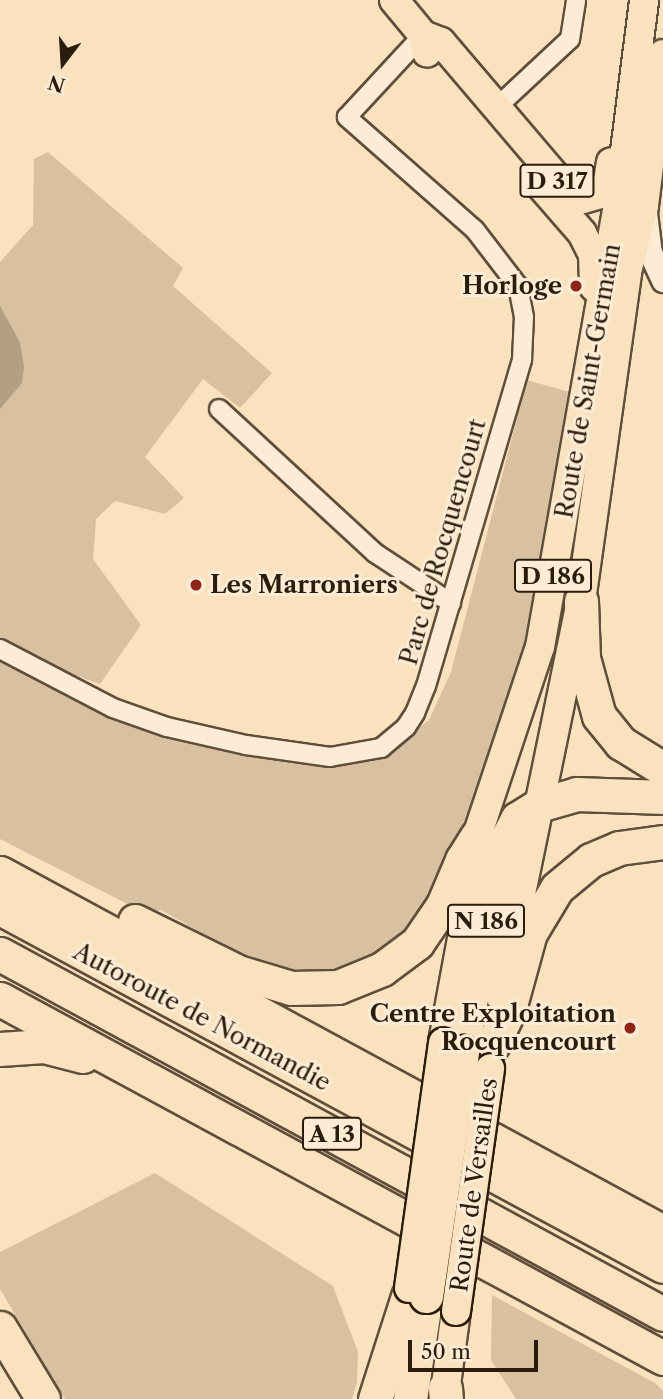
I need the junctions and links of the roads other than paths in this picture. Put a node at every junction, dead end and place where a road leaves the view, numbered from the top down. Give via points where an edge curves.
1 (394, 0) edge
2 (576, 0) edge
3 (644, 0) edge
4 (422, 35) junction
5 (635, 51) junction
6 (663, 54) edge
7 (497, 107) junction
8 (644, 206) junction
9 (663, 280) edge
10 (600, 308) junction
11 (219, 409) dead end
12 (581, 601) junction
13 (451, 603) junction
14 (0, 649) edge
15 (663, 769) edge
16 (663, 797) edge
17 (539, 804) junction
18 (477, 836) junction
19 (663, 842) edge
20 (0, 856) edge
21 (0, 873) edge
22 (0, 908) edge
23 (0, 954) edge
24 (0, 999) edge
25 (452, 1047) junction
26 (0, 1049) edge
27 (492, 1056) junction
28 (160, 1085) junction
29 (663, 1232) edge
30 (663, 1266) edge
31 (414, 1293) junction
32 (663, 1314) edge
33 (0, 1328) edge
34 (620, 1335) junction
35 (663, 1358) edge
36 (663, 1367) edge
37 (445, 1395) edge
38 (43, 1399) edge
39 (375, 1399) edge
40 (394, 1399) edge
41 (410, 1399) edge

1 - 4 main road, D 317
2 - 7 street via 570,39
3 - 5 main road, Route de Saint-Germain / D 186
4 - 7 main road, D 317 via 441,42
4 - 10 main road, D 186 via 425,51 582,233 593,256 593,300
4 - 13 street, Parc de Rocquencourt via 347,117 475,230 518,286 524,317 522,359
5 - 7 main road, D 317 via 622,74 608,181 593,198 572,196 565,190
5 - 10 main road, Route de Saint-Germain / D 186 via 620,191
6 - 8 main road, Route de Saint-Germain / D 186
8 - 9 street via 650,252
8 - 12 main road, Route de Saint-Germain / D 186 via 627,272
10 - 18 main road, Route de Saint-Germain / D 186 via 540,647
11 - 13 street via 375,553
12 - 15 highway via 583,658 599,716 621,743
12 - 17 main road, Route de Versailles / N 186
13 - 14 street, Parc de Rocquencourt via 426,686 406,727 381,748 330,757 167,727 113,708
16 - 17 highway via 577,794
17 - 25 highway, N 186 via 517,819 506,840
17 - 27 main road, Route de Versailles / N 186 via 504,965
18 - 20 highway via 443,905 417,943 382,969 338,987 290,988 238,972
18 - 25 main road, N 186
19 - 27 highway via 619,848 591,860 557,888 530,933
21 - 29 highway
22 - 30 highway, Autoroute de Normandie / A 13
23 - 32 highway, Autoroute de Normandie / A 13
24 - 28 highway
25 - 31 highway, N 186, bridge
26 - 28 highway via 44,1046
27 - 37 main road, Route de Versailles / N 186, bridge
28 - 34 highway
31 - 39 highway
31 - 40 main road, N 186
31 - 41 highway, N 186
33 - 38 highway
34 - 35 highway
34 - 36 highway

